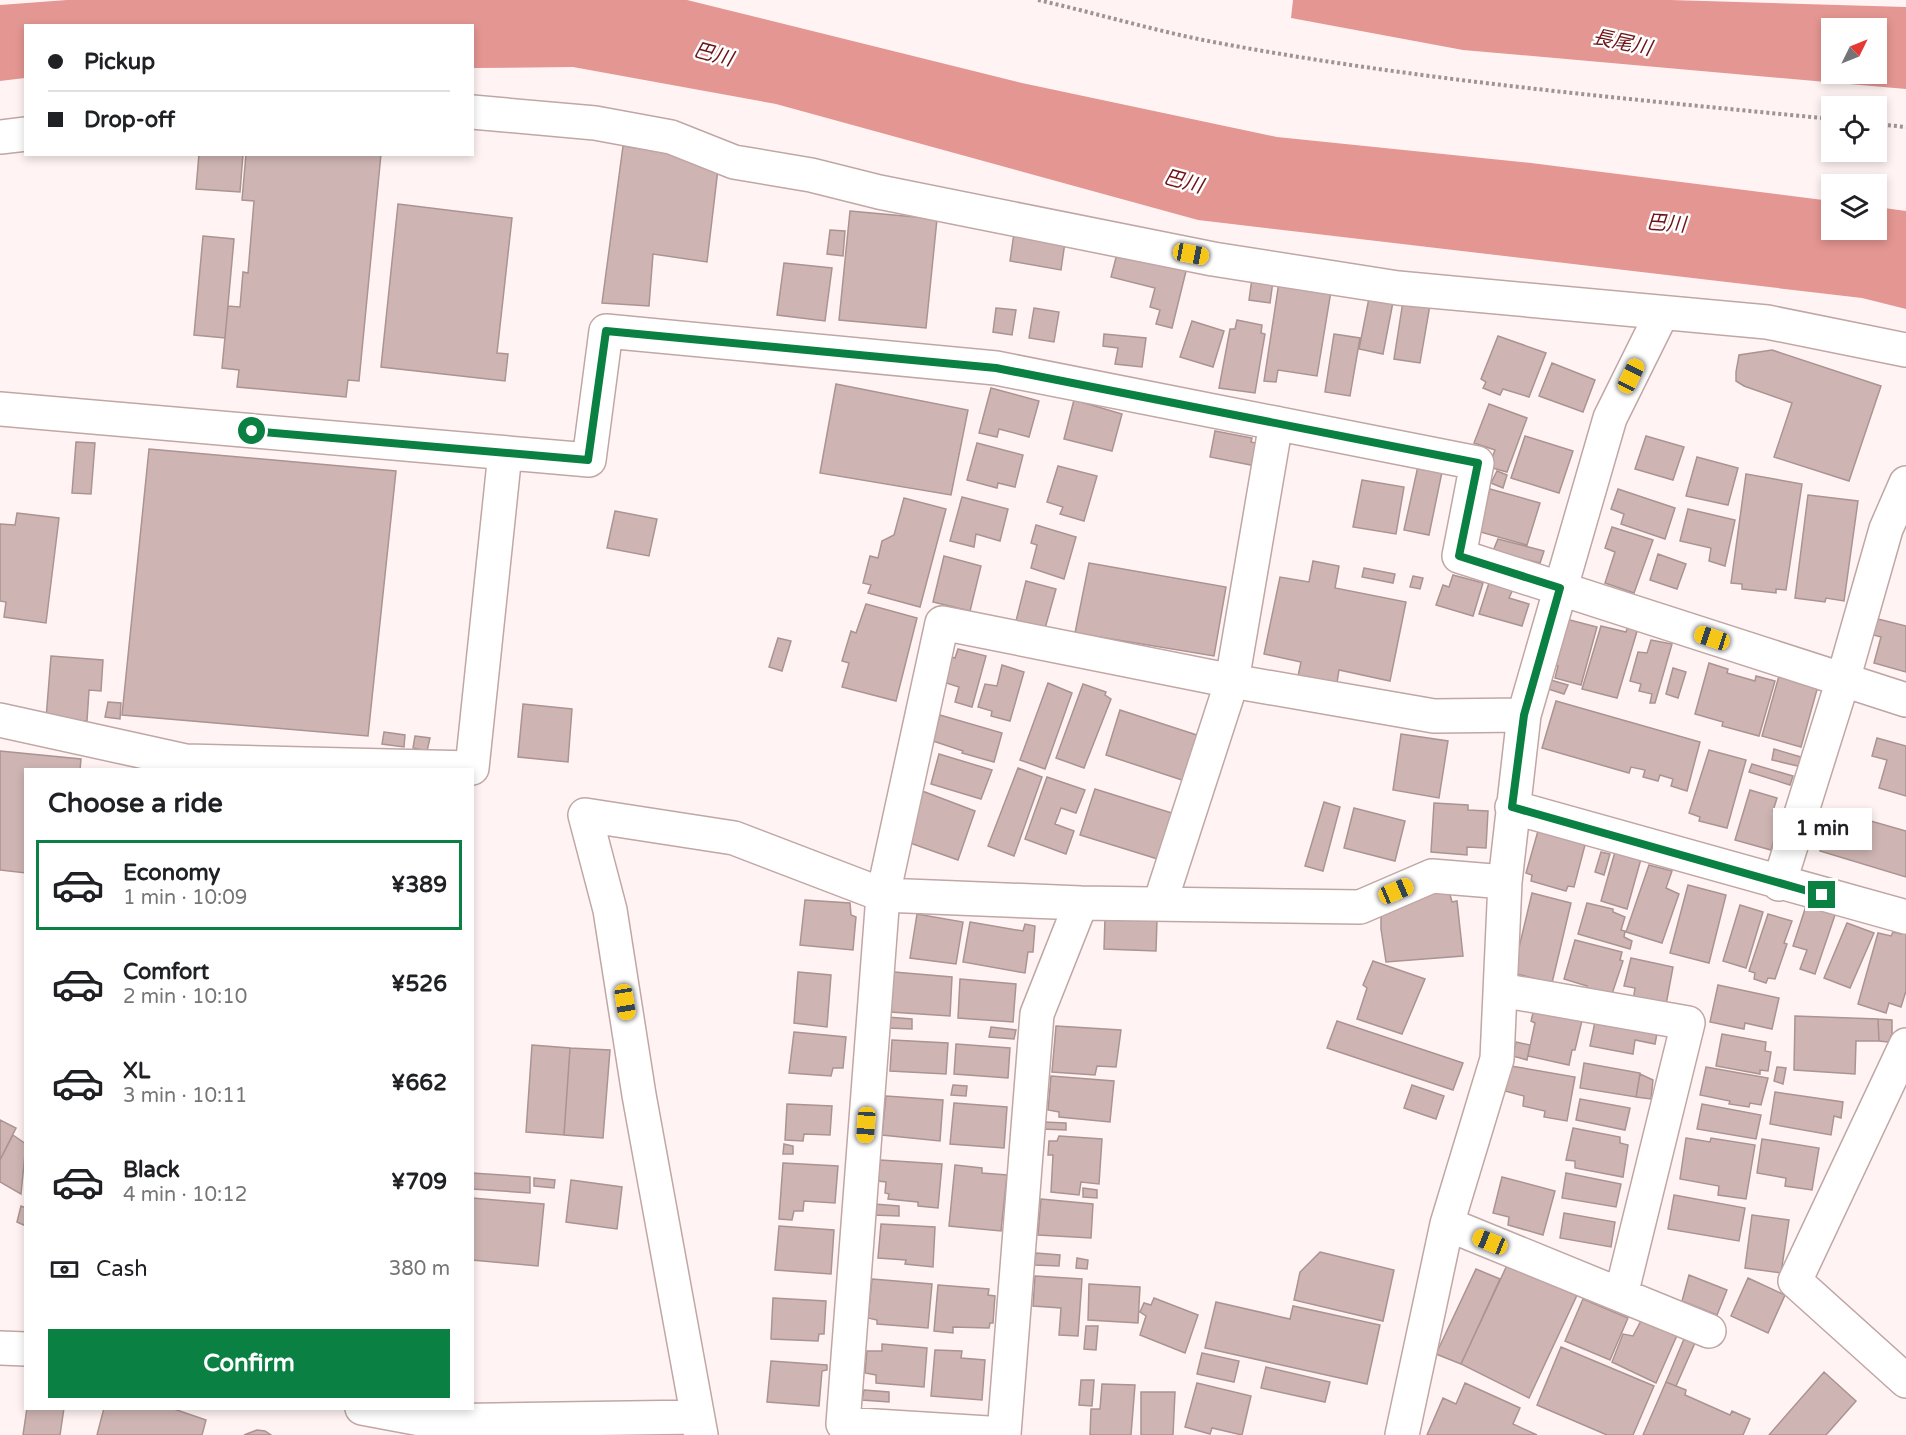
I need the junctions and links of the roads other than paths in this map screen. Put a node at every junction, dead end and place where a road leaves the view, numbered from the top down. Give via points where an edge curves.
1 (474, 112) edge
2 (24, 134) edge
3 (0, 137) edge
4 (1662, 313) junction
5 (1906, 350) edge
6 (0, 409) edge
7 (1276, 423) junction
8 (505, 453) junction
9 (1906, 483) edge
10 (1560, 588) junction
11 (1843, 680) junction
12 (1232, 681) junction
13 (1906, 700) edge
14 (1524, 715) junction
15 (0, 720) edge
16 (1512, 807) junction
17 (1505, 882) junction
18 (1779, 884) junction
19 (883, 895) junction
20 (1081, 903) junction
21 (1160, 903) junction
22 (1906, 917) edge
23 (1501, 990) junction
24 (1906, 1045) edge
25 (1447, 1224) junction
26 (1621, 1295) junction
27 (1709, 1330) dead end
28 (0, 1348) edge
29 (24, 1349) edge
30 (1906, 1382) edge
31 (373, 1410) edge
32 (699, 1426) edge
33 (1402, 1435) edge

1 - 4 street via 595,123 671,137 734,162 1213,259 1398,288
2 - 3 street
4 - 5 street via 1767,322
4 - 10 street via 1610,418
6 - 8 street
7 - 8 street via 996,368 606,331 588,460
7 - 10 street via 1478,463 1459,556
7 - 12 street
8 - 15 street via 472,768 186,761
9 - 11 street via 1886,529
10 - 11 street
10 - 14 street
11 - 13 street
11 - 18 street
12 - 14 street via 1434,716
12 - 19 street via 942,623
12 - 21 street
14 - 16 street
16 - 17 street
16 - 18 street
17 - 21 street via 1432,876 1360,907
17 - 23 street
18 - 22 street
19 - 20 street
19 - 20 street via 843,1424 1004,1434 1037,1014
19 - 32 street via 734,838 585,815 610,910
20 - 21 street
23 - 25 street via 1497,1059
23 - 26 street via 1688,1023
24 - 30 street via 1795,1281
25 - 26 street
25 - 33 street
26 - 27 street
28 - 29 street
31 - 32 street via 431,1421

